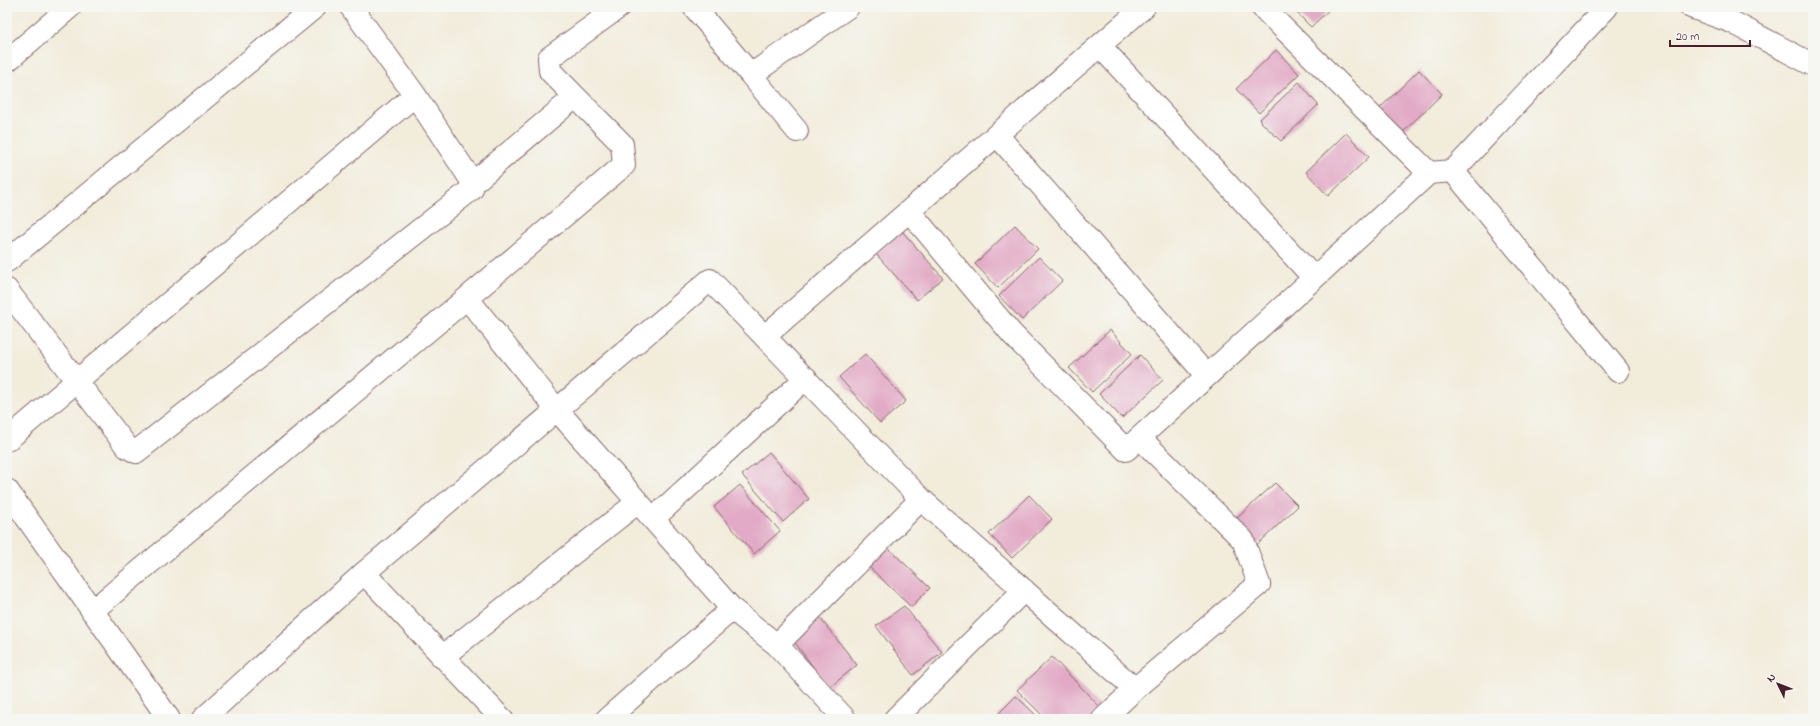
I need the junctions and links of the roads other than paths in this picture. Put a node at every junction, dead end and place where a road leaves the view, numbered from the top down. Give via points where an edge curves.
1 (70, 7) edge
2 (315, 7) edge
3 (351, 7) edge
4 (619, 7) edge
5 (694, 7) edge
6 (848, 7) edge
7 (1144, 7) edge
8 (1262, 7) edge
9 (1607, 7) edge
10 (1691, 7) edge
11 (1100, 46) junction
12 (7, 61) edge
13 (1813, 65) edge
14 (751, 75) junction
15 (415, 94) junction
16 (575, 97) junction
17 (797, 131) dead end
18 (997, 135) junction
19 (1453, 171) junction
20 (1429, 173) junction
21 (473, 183) junction
22 (910, 212) junction
23 (7, 261) edge
24 (1314, 278) junction
25 (7, 290) edge
26 (467, 298) junction
27 (765, 336) junction
28 (1618, 371) dead end
29 (1207, 376) junction
30 (806, 378) junction
31 (77, 381) junction
32 (557, 410) junction
33 (1140, 438) junction
34 (7, 440) edge
35 (7, 490) edge
36 (921, 499) junction
37 (638, 502) junction
38 (653, 519) junction
39 (364, 573) junction
40 (1024, 590) junction
41 (732, 609) junction
42 (92, 611) junction
43 (777, 645) junction
44 (442, 657) junction
45 (1135, 689) junction
46 (169, 719) edge
47 (203, 719) edge
48 (502, 719) edge
49 (607, 719) edge
50 (845, 719) edge
51 (895, 719) edge
52 (1103, 719) edge

1 - 12 street
2 - 23 street
3 - 15 street
4 - 16 street via 549,58 550,71
5 - 14 street
6 - 14 street
7 - 11 street
8 - 20 street
9 - 19 street
10 - 13 street via 1732,22
11 - 18 street
11 - 24 street
14 - 17 street
15 - 21 street
15 - 31 street
16 - 21 street
16 - 26 street via 622,144 624,165
18 - 22 street
18 - 29 street
19 - 20 street
19 - 28 street
20 - 24 street
21 - 31 street via 472,189 136,452 127,447
22 - 27 street
22 - 33 street via 1012,334 1126,450
24 - 29 street
25 - 31 street
26 - 32 street
26 - 42 street
27 - 30 street
27 - 32 street via 710,280
29 - 33 street
30 - 36 street
30 - 38 street
31 - 34 street
32 - 37 street
32 - 39 street
33 - 45 street via 1243,540 1259,584
35 - 42 street
36 - 40 street
36 - 43 street
37 - 38 street
37 - 44 street
38 - 41 street
39 - 44 street
39 - 47 street
40 - 45 street
40 - 51 street
41 - 43 street
41 - 49 street
42 - 46 street
43 - 50 street
44 - 48 street
45 - 52 street

